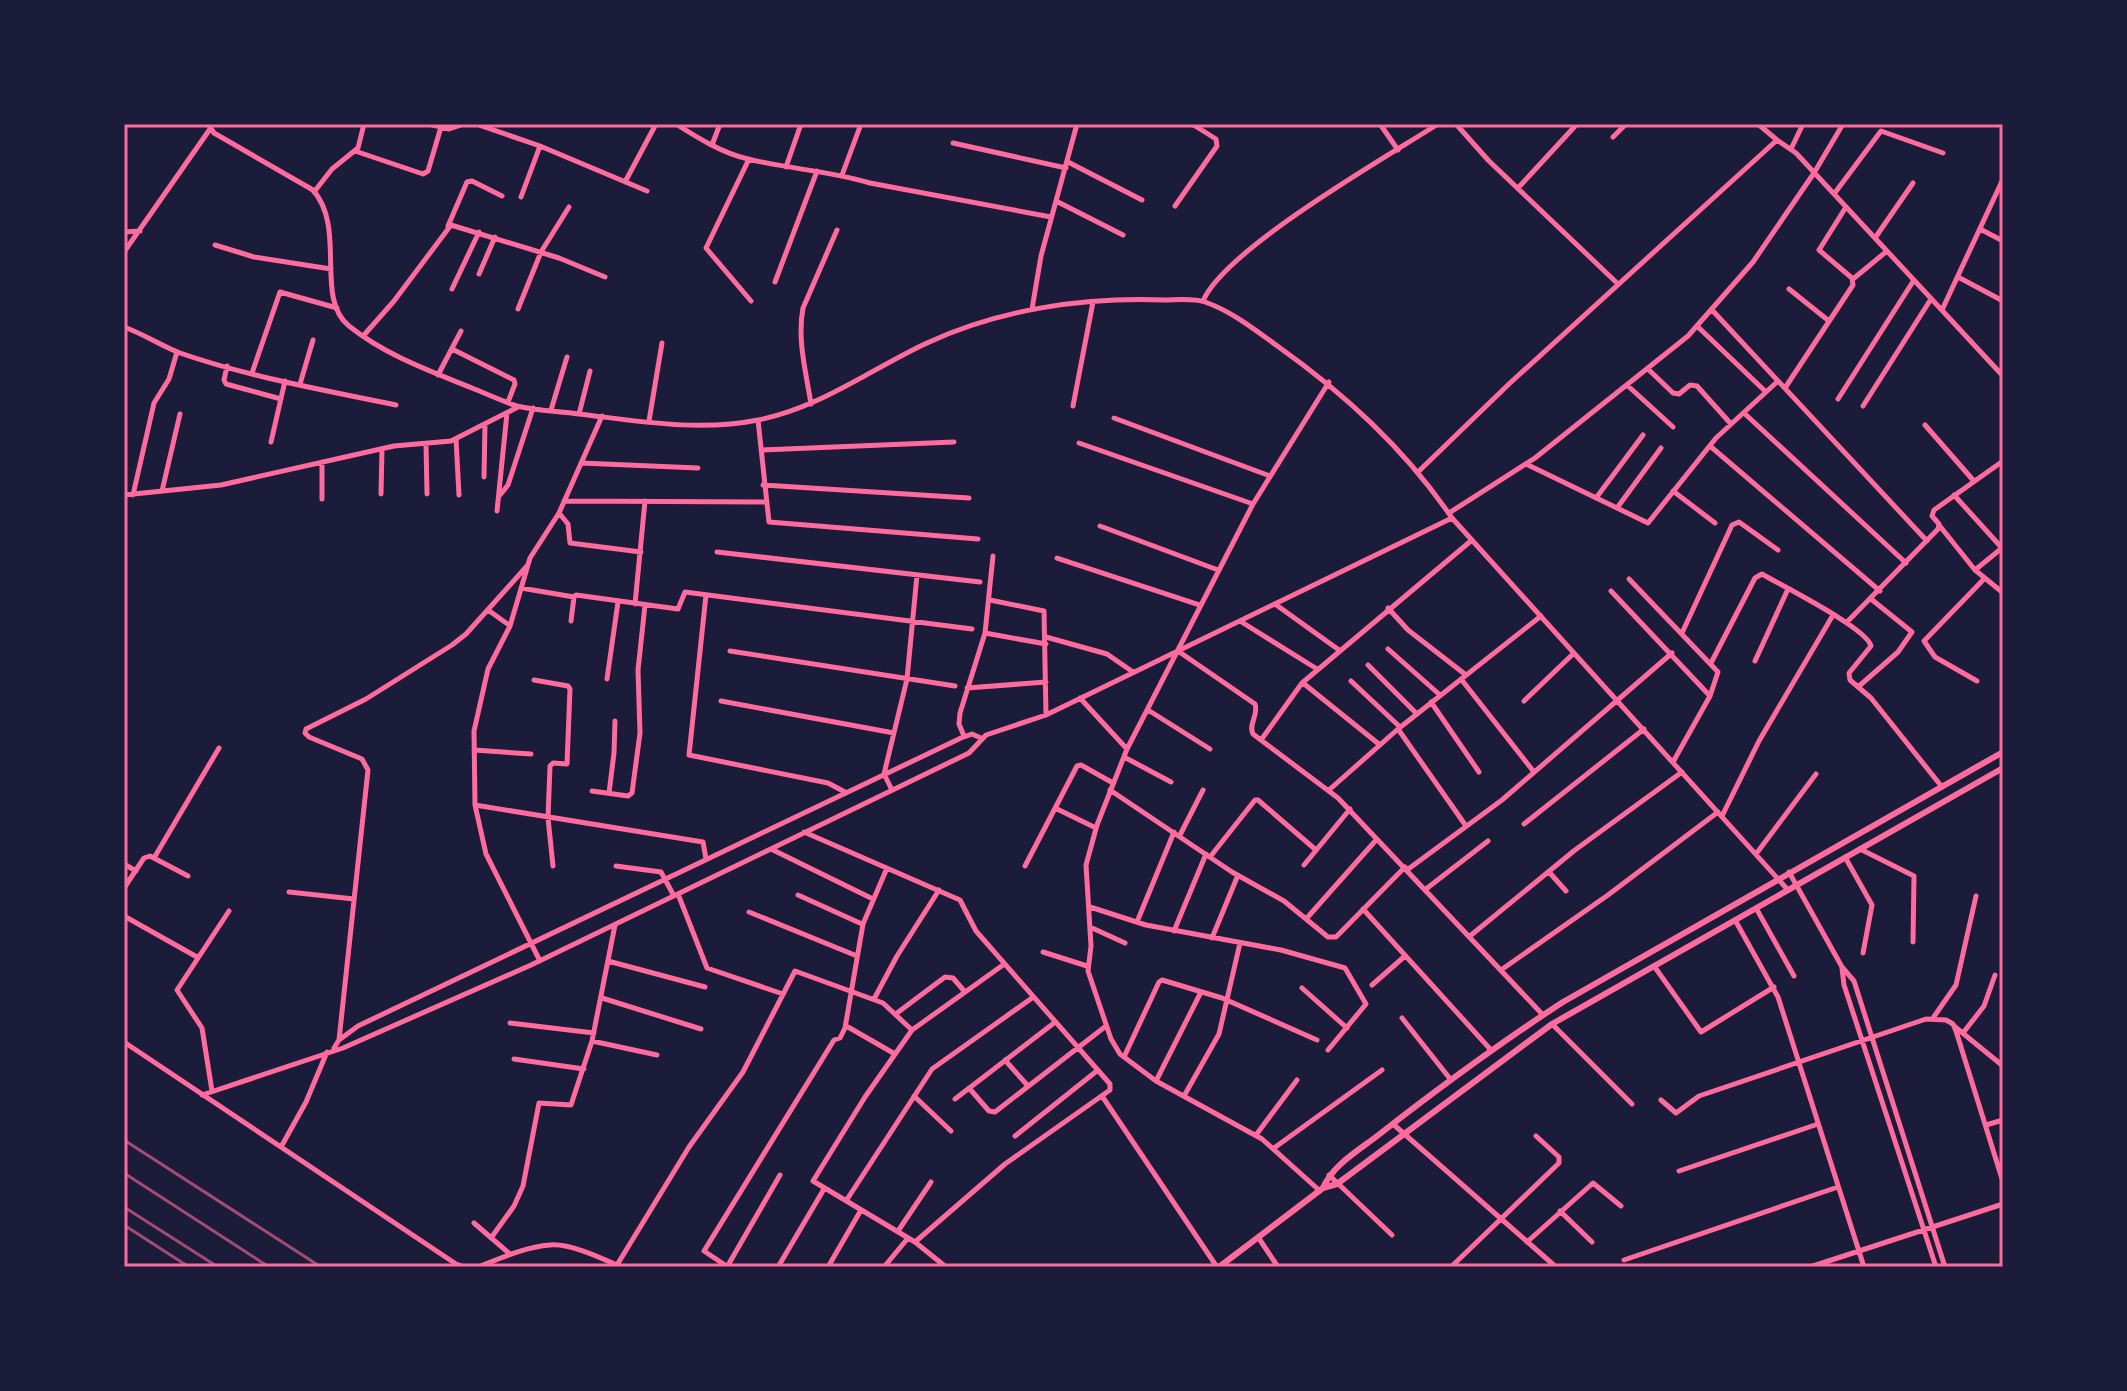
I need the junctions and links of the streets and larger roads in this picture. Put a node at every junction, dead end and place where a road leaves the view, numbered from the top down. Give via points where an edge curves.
1 (364, 124) edge
2 (429, 124) edge
3 (464, 124) edge
4 (476, 124) edge
5 (656, 124) edge
6 (676, 124) edge
7 (720, 124) edge
8 (801, 124) edge
9 (861, 124) edge
10 (1077, 124) edge
11 (1380, 124) edge
12 (1438, 124) edge
13 (1456, 124) edge
14 (1577, 124) edge
15 (1626, 124) edge
16 (1758, 124) edge
17 (1803, 124) edge
18 (1843, 124) edge
19 (1195, 125) edge
20 (485, 126) edge
21 (209, 127) edge
22 (443, 127) edge
23 (1613, 137) dead end
24 (1777, 140) junction
25 (953, 143) dead end
26 (712, 145) junction
27 (540, 146) junction
28 (1791, 149) junction
29 (1398, 150) junction
30 (355, 151) junction
31 (1943, 153) dead end
32 (749, 159) junction
33 (1067, 165) junction
34 (786, 167) junction
35 (817, 171) junction
36 (1814, 173) junction
37 (842, 175) junction
38 (2003, 179) edge
39 (625, 182) junction
40 (1913, 183) dead end
41 (1518, 188) junction
42 (647, 191) dead end
43 (314, 192) junction
44 (2000, 192) edge
45 (1834, 194) junction
46 (502, 196) dead end
47 (521, 197) dead end
48 (1142, 200) dead end
49 (1056, 201) junction
50 (1175, 206) dead end
51 (569, 207) dead end
52 (1846, 207) junction
53 (1051, 217) junction
54 (448, 226) junction
55 (1980, 229) junction
56 (837, 230) dead end
57 (141, 231) junction
58 (124, 232) edge
59 (479, 232) junction
60 (1123, 235) dead end
61 (495, 237) junction
62 (1875, 238) junction
63 (2003, 241) edge
64 (215, 245) dead end
65 (1887, 251) junction
66 (124, 252) edge
67 (541, 252) junction
68 (331, 269) junction
69 (479, 274) dead end
70 (1958, 276) junction
71 (605, 277) dead end
72 (1853, 279) junction
73 (1914, 280) junction
74 (775, 282) dead end
75 (1618, 284) junction
76 (452, 289) dead end
77 (1789, 289) dead end
78 (1931, 299) junction
79 (751, 301) dead end
80 (1203, 301) junction
81 (2003, 301) edge
82 (1093, 302) junction
83 (337, 308) junction
84 (518, 309) dead end
85 (1032, 309) junction
86 (1712, 310) junction
87 (1942, 310) junction
88 (1829, 321) junction
89 (1697, 326) junction
90 (124, 327) edge
91 (461, 331) dead end
92 (364, 335) junction
93 (313, 340) dead end
94 (662, 343) dead end
95 (452, 349) junction
96 (177, 352) junction
97 (567, 357) dead end
98 (227, 366) junction
99 (1648, 369) junction
100 (590, 371) dead end
101 (252, 373) junction
102 (438, 375) junction
103 (2003, 376) edge
104 (285, 381) junction
105 (1778, 381) junction
106 (1329, 382) junction
107 (300, 384) junction
108 (1627, 385) junction
109 (1785, 388) junction
110 (1766, 392) junction
111 (281, 399) junction
112 (1838, 399) dead end
113 (508, 402) junction
114 (811, 404) junction
115 (396, 405) dead end
116 (519, 406) junction
117 (1073, 406) dead end
118 (1863, 406) dead end
119 (533, 408) junction
120 (551, 410) junction
121 (507, 412) junction
122 (1744, 413) junction
123 (180, 414) dead end
124 (579, 414) junction
125 (602, 416) junction
126 (1114, 418) dead end
127 (758, 420) junction
128 (649, 422) junction
129 (485, 424) junction
130 (1731, 424) junction
131 (1925, 425) dead end
132 (1673, 427) dead end
133 (1643, 435) dead end
134 (456, 439) junction
135 (271, 442) dead end
136 (954, 442) dead end
137 (1079, 443) dead end
138 (426, 444) junction
139 (1710, 446) junction
140 (1661, 448) dead end
141 (382, 449) junction
142 (761, 450) junction
143 (2003, 461) edge
144 (322, 462) junction
145 (581, 463) junction
146 (1526, 464) junction
147 (1996, 464) junction
148 (698, 468) dead end
149 (1419, 471) junction
150 (2003, 473) edge
151 (1270, 476) junction
152 (484, 477) dead end
153 (1973, 480) junction
154 (763, 485) junction
155 (162, 491) junction
156 (1673, 491) junction
157 (381, 494) dead end
158 (427, 494) dead end
159 (124, 495) edge
160 (133, 495) junction
161 (459, 495) dead end
162 (499, 495) junction
163 (1954, 495) junction
164 (969, 498) dead end
165 (1596, 498) junction
166 (322, 499) dead end
167 (564, 501) junction
168 (645, 501) junction
169 (765, 502) junction
170 (1253, 504) junction
171 (1617, 509) junction
172 (497, 511) dead end
173 (559, 513) junction
174 (1450, 516) junction
175 (1715, 523) dead end
176 (1939, 524) junction
177 (1100, 526) dead end
178 (978, 539) dead end
179 (1472, 540) junction
180 (1927, 541) junction
181 (2002, 548) edge
182 (1778, 550) dead end
183 (641, 552) junction
184 (717, 552) dead end
185 (993, 556) dead end
186 (1057, 558) dead end
187 (1906, 563) junction
188 (527, 566) junction
189 (1218, 570) junction
190 (1975, 570) junction
191 (917, 575) junction
192 (1629, 579) dead end
193 (1984, 579) junction
194 (980, 582) dead end
195 (521, 588) junction
196 (1788, 589) junction
197 (1611, 591) dead end
198 (1880, 591) junction
199 (2002, 592) edge
200 (706, 595) junction
201 (574, 597) junction
202 (1871, 599) junction
203 (990, 600) junction
204 (618, 602) junction
205 (635, 604) junction
206 (1275, 604) junction
207 (645, 605) junction
208 (1200, 605) junction
209 (1388, 608) junction
210 (488, 610) junction
211 (1833, 615) junction
212 (1541, 616) junction
213 (571, 621) dead end
214 (1240, 621) junction
215 (913, 622) junction
216 (1847, 622) junction
217 (509, 625) junction
218 (972, 629) dead end
219 (985, 633) junction
220 (1682, 633) junction
221 (1046, 640) junction
222 (1388, 649) dead end
223 (1339, 650) junction
224 (730, 651) dead end
225 (1178, 651) junction
226 (1574, 653) junction
227 (1672, 653) junction
228 (1755, 661) dead end
229 (1711, 663) junction
230 (1368, 665) dead end
231 (1317, 669) junction
232 (1134, 673) junction
233 (1463, 677) junction
234 (607, 679) dead end
235 (907, 679) junction
236 (534, 680) dead end
237 (1351, 681) dead end
238 (1977, 681) dead end
239 (1046, 682) junction
240 (1302, 683) junction
241 (955, 686) dead end
242 (1858, 687) junction
243 (967, 688) junction
244 (1440, 695) junction
245 (1710, 696) junction
246 (1080, 698) junction
247 (1616, 699) junction
248 (721, 701) dead end
249 (1524, 701) dead end
250 (1431, 702) junction
251 (1148, 710) junction
252 (1417, 714) junction
253 (1046, 715) junction
254 (615, 721) dead end
255 (1399, 728) junction
256 (1644, 729) junction
257 (894, 733) junction
258 (962, 737) junction
259 (981, 738) junction
260 (1261, 740) junction
261 (1380, 745) junction
262 (219, 748) dead end
263 (1127, 749) junction
264 (1210, 749) dead end
265 (474, 750) junction
266 (2003, 752) edge
267 (531, 754) dead end
268 (1124, 757) junction
269 (1673, 762) junction
270 (2003, 768) edge
271 (1479, 772) dead end
272 (1534, 772) junction
273 (1682, 772) junction
274 (884, 774) junction
275 (1816, 774) dead end
276 (1171, 782) dead end
277 (1113, 783) junction
278 (1942, 787) junction
279 (892, 790) junction
280 (1110, 790) junction
281 (1203, 790) dead end
282 (1329, 790) junction
283 (592, 791) dead end
284 (845, 792) junction
285 (609, 793) junction
286 (1924, 796) junction
287 (475, 805) junction
288 (1055, 808) junction
289 (1932, 808) junction
290 (1350, 809) junction
291 (1720, 814) junction
292 (548, 818) junction
293 (1524, 824) dead end
294 (1466, 826) junction
295 (1096, 828) junction
296 (804, 832) junction
297 (1177, 834) junction
298 (1377, 839) junction
299 (1488, 841) dead end
300 (770, 849) junction
301 (1860, 849) junction
302 (1316, 850) junction
303 (1756, 854) junction
304 (1208, 856) junction
305 (1845, 857) junction
306 (154, 858) junction
307 (706, 859) junction
308 (124, 864) edge
309 (1304, 865) dead end
310 (553, 866) dead end
311 (616, 866) dead end
312 (1025, 866) dead end
313 (887, 868) junction
314 (1406, 869) junction
315 (136, 871) junction
316 (1549, 872) junction
317 (1789, 872) junction
318 (1238, 875) junction
319 (188, 876) dead end
320 (665, 879) junction
321 (1778, 879) junction
322 (1797, 885) junction
323 (124, 888) edge
324 (1426, 889) junction
325 (939, 890) junction
326 (1788, 890) junction
327 (1566, 891) dead end
328 (289, 892) dead end
329 (676, 895) junction
330 (798, 895) dead end
331 (1976, 896) dead end
332 (354, 899) junction
333 (874, 899) junction
334 (1090, 907) junction
335 (1756, 908) junction
336 (1363, 909) junction
337 (229, 911) dead end
338 (749, 912) dead end
339 (124, 916) edge
340 (1306, 919) junction
341 (1735, 920) junction
342 (1137, 922) junction
343 (615, 924) junction
344 (863, 924) junction
345 (1090, 927) junction
346 (1174, 931) junction
347 (1470, 936) junction
348 (1212, 938) junction
349 (1913, 942) dead end
350 (1125, 943) dead end
351 (1240, 943) junction
352 (531, 944) junction
353 (1043, 952) dead end
354 (1863, 953) dead end
355 (857, 956) junction
356 (1405, 956) junction
357 (197, 957) junction
358 (540, 961) junction
359 (608, 961) junction
360 (1003, 965) junction
361 (1087, 966) junction
362 (1654, 966) junction
363 (1842, 967) junction
364 (1501, 970) junction
365 (1995, 975) dead end
366 (1794, 976) dead end
367 (1372, 985) dead end
368 (705, 987) dead end
369 (1774, 987) junction
370 (1302, 988) dead end
371 (851, 990) junction
372 (965, 992) junction
373 (1201, 992) junction
374 (783, 994) junction
375 (602, 998) junction
376 (1032, 998) junction
377 (874, 999) junction
378 (1227, 1000) junction
379 (897, 1014) junction
380 (1543, 1015) junction
381 (1402, 1018) dead end
382 (1933, 1018) junction
383 (510, 1023) dead end
384 (1054, 1023) junction
385 (1552, 1024) junction
386 (1953, 1024) junction
387 (1106, 1026) junction
388 (845, 1028) junction
389 (1347, 1028) junction
390 (701, 1029) dead end
391 (912, 1030) junction
392 (594, 1033) junction
393 (1963, 1033) junction
394 (1871, 1036) junction
395 (1862, 1039) junction
396 (339, 1040) junction
397 (1317, 1040) dead end
398 (592, 1041) junction
399 (124, 1042) edge
400 (1078, 1047) junction
401 (331, 1050) junction
402 (1328, 1050) dead end
403 (1491, 1050) junction
404 (895, 1054) junction
405 (657, 1055) dead end
406 (1124, 1057) junction
407 (514, 1059) dead end
408 (1005, 1060) junction
409 (1798, 1062) junction
410 (2003, 1066) edge
411 (584, 1069) junction
412 (1098, 1070) junction
413 (1382, 1070) dead end
414 (1297, 1080) dead end
415 (1451, 1080) junction
416 (1156, 1081) junction
417 (1028, 1086) junction
418 (969, 1088) junction
419 (212, 1091) junction
420 (202, 1095) junction
421 (914, 1096) junction
422 (1102, 1096) junction
423 (1184, 1096) junction
424 (955, 1099) dead end
425 (1661, 1100) dead end
426 (1632, 1104) dead end
427 (2003, 1120) edge
428 (1393, 1124) junction
429 (1818, 1124) junction
430 (1986, 1125) junction
431 (951, 1131) dead end
432 (1404, 1133) junction
433 (1256, 1135) junction
434 (1015, 1136) dead end
435 (1536, 1136) dead end
436 (281, 1147) junction
437 (1274, 1148) junction
438 (1679, 1171) dead end
439 (1328, 1174) junction
440 (780, 1175) dead end
441 (931, 1182) dead end
442 (2003, 1182) edge
443 (1337, 1184) junction
444 (1838, 1187) junction
445 (824, 1189) junction
446 (1321, 1189) junction
447 (846, 1201) junction
448 (2003, 1204) edge
449 (1621, 1206) dead end
450 (861, 1210) junction
451 (1560, 1211) junction
452 (1502, 1219) junction
453 (474, 1223) dead end
454 (1932, 1226) junction
455 (1923, 1229) junction
456 (898, 1232) junction
457 (1392, 1235) dead end
458 (1258, 1237) junction
459 (491, 1238) junction
460 (908, 1238) junction
461 (915, 1242) junction
462 (1527, 1242) junction
463 (1592, 1242) dead end
464 (1859, 1251) junction
465 (510, 1254) junction
466 (1624, 1260) dead end
467 (619, 1266) edge
468 (465, 1267) edge
469 (478, 1267) edge
470 (727, 1267) edge
471 (778, 1267) edge
472 (828, 1267) edge
473 (884, 1267) edge
474 (946, 1267) edge
475 (1218, 1267) edge
476 (1278, 1267) edge
477 (1451, 1267) edge
478 (1556, 1267) edge
479 (1810, 1267) edge
480 (1864, 1267) edge
481 (1936, 1267) edge
482 (1945, 1267) edge

1 - 30 street
2 - 22 street
3 - 22 street
4 - 20 street
5 - 39 street
6 - 26 street
7 - 26 street
8 - 34 street
9 - 37 street
10 - 33 street
11 - 29 street
12 - 29 street
13 - 41 street
14 - 41 street
15 - 23 street
16 - 24 street
17 - 28 street
18 - 36 street
19 - 50 street via 1216,139 1217,146
20 - 27 street
21 - 43 street
21 - 57 street
22 - 30 street via 423,174
24 - 28 street
24 - 75 street
25 - 33 street
26 - 32 street
27 - 39 street
27 - 47 street
28 - 36 street
29 - 80 street via 1258,244 1219,277
30 - 43 street
31 - 45 street via 1881,131
32 - 34 street
32 - 79 street via 706,248
33 - 48 street
33 - 49 street
34 - 35 street
35 - 37 street
35 - 74 street
36 - 45 street
36 - 86 street
37 - 53 street
38 - 44 street
39 - 42 street
40 - 62 street
41 - 75 street
43 - 68 street via 329,217
44 - 55 street
45 - 52 street
46 - 54 street via 467,182
49 - 53 street
49 - 60 street
51 - 67 street
52 - 62 street
52 - 72 street via 1819,250
53 - 85 street
54 - 59 street
54 - 92 street
55 - 63 street
55 - 70 street
56 - 114 street via 801,320
57 - 58 street
57 - 66 street
59 - 61 street
59 - 76 street
61 - 67 street
61 - 69 street
62 - 65 street
64 - 68 street
65 - 72 street
65 - 73 street
67 - 71 street
67 - 84 street
68 - 83 street
70 - 81 street
70 - 87 street
72 - 88 street
73 - 78 street
73 - 112 street
75 - 149 street
77 - 88 street
78 - 87 street
78 - 118 street
80 - 82 street
80 - 106 street via 1238,318
82 - 85 street
82 - 117 street
83 - 92 street via 347,325
83 - 101 street via 280,292
85 - 114 street via 984,321 916,349
86 - 89 street
86 - 105 street
87 - 103 street
88 - 109 street
89 - 99 street
89 - 110 street
90 - 96 street
91 - 95 street
92 - 102 street
93 - 107 street
94 - 128 street
95 - 102 street
95 - 113 street via 514,380
96 - 98 street
96 - 160 street via 154,403
97 - 120 street
98 - 101 street
98 - 111 street via 226,384
99 - 108 street
99 - 130 street via 1673,393 1697,386
100 - 124 street
101 - 104 street
102 - 113 street
104 - 107 street
104 - 111 street
105 - 109 street
105 - 110 street
106 - 149 street
106 - 151 street
107 - 115 street
108 - 132 street
108 - 146 street
109 - 180 street
110 - 122 street
111 - 135 street
113 - 116 street
114 - 127 street
116 - 119 street
116 - 121 street
119 - 120 street
119 - 162 street via 508,485
120 - 124 street
121 - 129 street
121 - 162 street
122 - 130 street
122 - 187 street
123 - 155 street
124 - 125 street
125 - 128 street
125 - 145 street
126 - 151 street
127 - 128 street via 689,426
127 - 142 street
129 - 134 street
129 - 152 street
130 - 139 street
131 - 153 street
133 - 165 street
134 - 138 street
134 - 161 street
136 - 142 street
137 - 170 street
138 - 141 street
138 - 158 street
139 - 156 street
139 - 198 street
140 - 171 street
141 - 144 street
141 - 157 street
142 - 154 street
143 - 147 street
144 - 155 street via 230,483
144 - 166 street
145 - 148 street
145 - 167 street
146 - 165 street
146 - 174 street
147 - 150 street
147 - 153 street
149 - 174 street
151 - 170 street
153 - 163 street
154 - 164 street
154 - 169 street
155 - 160 street
156 - 171 street via 1648,523
156 - 175 street
159 - 160 street
162 - 172 street
163 - 176 street via 1932,513
163 - 181 street
165 - 171 street
167 - 168 street
167 - 173 street
168 - 169 street
168 - 183 street
169 - 178 street via 771,523
170 - 189 street
173 - 183 street via 568,524 570,543
173 - 188 street
174 - 179 street
174 - 206 street
176 - 180 street
176 - 190 street
177 - 189 street
179 - 209 street
179 - 212 street
180 - 187 street
181 - 190 street
182 - 220 street via 1739,522 1732,525
183 - 205 street
184 - 191 street
185 - 203 street
186 - 208 street
187 - 198 street
188 - 195 street
188 - 210 street
189 - 208 street
190 - 193 street
191 - 194 street
191 - 215 street
192 - 220 street
193 - 199 street
193 - 238 street via 1924,641 1935,657
195 - 201 street
195 - 217 street
196 - 211 street
196 - 228 street
196 - 229 street via 1762,574 1755,578
197 - 227 street
198 - 202 street
200 - 207 street via 684,593 680,609
200 - 215 street
200 - 284 street via 689,755 828,783
201 - 204 street
201 - 213 street
202 - 216 street
202 - 242 street via 1912,632 1898,652
203 - 219 street
203 - 221 street via 1044,611
204 - 205 street
204 - 234 street
205 - 207 street
206 - 214 street
206 - 223 street
207 - 285 street via 632,793
208 - 225 street
209 - 223 street
209 - 233 street
210 - 217 street
210 - 332 street via 440,653 306,729 309,737 367,764
211 - 216 street
211 - 291 street
212 - 226 street
212 - 233 street
214 - 225 street
214 - 231 street
215 - 218 street
215 - 235 street
216 - 242 street via 1871,643 1849,673
217 - 265 street via 488,669
219 - 221 street
219 - 243 street
220 - 229 street
221 - 232 street via 1107,654
221 - 239 street
222 - 244 street
223 - 231 street
224 - 235 street
225 - 232 street
225 - 251 street
225 - 260 street via 1255,704 1251,731
226 - 247 street
226 - 249 street
227 - 245 street
227 - 247 street
229 - 245 street via 1718,672
230 - 252 street
231 - 240 street
232 - 246 street
233 - 244 street
233 - 272 street
235 - 241 street
235 - 257 street
236 - 292 street via 570,689 567,764 550,766
237 - 255 street
239 - 243 street
239 - 253 street
240 - 260 street
240 - 261 street
242 - 278 street
243 - 258 street via 959,719
244 - 250 street
245 - 269 street
246 - 253 street
246 - 263 street
247 - 256 street
247 - 272 street
248 - 257 street
250 - 252 street
250 - 271 street
251 - 263 street
251 - 264 street
252 - 255 street
253 - 259 street
254 - 285 street
255 - 261 street
255 - 294 street
256 - 269 street
256 - 293 street
257 - 274 street
258 - 259 street
258 - 274 street
259 - 279 street via 969,753
260 - 282 street
261 - 282 street
262 - 306 street
263 - 268 street
265 - 267 street
265 - 287 street
266 - 278 street
268 - 276 street
268 - 277 street
269 - 273 street
270 - 289 street
272 - 294 street
273 - 291 street
273 - 316 street
274 - 279 street
274 - 284 street
275 - 303 street
277 - 280 street
277 - 288 street via 1078,764
278 - 286 street
279 - 296 street
280 - 295 street
280 - 297 street
281 - 297 street
282 - 290 street
283 - 285 street
284 - 307 street
286 - 289 street
286 - 317 street
287 - 292 street
287 - 352 street via 491,867
288 - 295 street
288 - 312 street
289 - 301 street
290 - 298 street
290 - 302 street
291 - 303 street
291 - 364 street
292 - 307 street via 703,842
292 - 310 street
294 - 314 street
295 - 334 street via 1086,862
296 - 300 street
296 - 313 street
297 - 304 street
297 - 342 street
298 - 314 street
298 - 340 street
299 - 324 street
300 - 329 street
300 - 333 street
301 - 305 street
301 - 349 street via 1914,876
302 - 304 street via 1255,800
302 - 309 street
303 - 321 street
304 - 318 street
304 - 346 street
305 - 322 street
305 - 354 street via 1872,905
306 - 315 street via 144,858
306 - 319 street
307 - 320 street
308 - 315 street
311 - 320 street via 660,872
313 - 325 street
313 - 333 street
314 - 324 street
314 - 336 street
315 - 323 street
316 - 327 street
316 - 347 street
317 - 321 street
317 - 322 street
318 - 340 street
318 - 348 street
320 - 329 street
320 - 352 street
321 - 326 street
321 - 380 street
322 - 326 street
322 - 363 street
324 - 347 street
325 - 360 street via 962,902 971,925
325 - 377 street
326 - 335 street
328 - 332 street
329 - 343 street
329 - 374 street via 707,968
330 - 344 street
331 - 382 street via 1956,985
332 - 396 street
333 - 344 street
334 - 342 street
334 - 345 street
335 - 341 street
335 - 366 street
336 - 340 street via 1332,938
336 - 356 street
337 - 357 street
338 - 355 street
339 - 357 street
341 - 362 street
341 - 369 street
342 - 346 street
343 - 358 street
343 - 359 street
344 - 355 street
345 - 350 street
345 - 361 street
346 - 348 street
347 - 364 street
348 - 351 street
351 - 378 street
351 - 389 street via 1345,968 1366,1004
352 - 358 street
352 - 396 street via 358,1026
353 - 361 street
355 - 371 street
356 - 367 street
356 - 403 street
357 - 419 street via 177,990 202,1028
358 - 401 street
359 - 368 street
359 - 375 street
360 - 372 street
360 - 376 street
361 - 387 street
362 - 369 street via 1701,1032
362 - 385 street
363 - 394 street via 1854,981
363 - 395 street
364 - 380 street
365 - 393 street via 1984,1006
369 - 409 street
370 - 389 street
371 - 374 street via 798,971
371 - 377 street
371 - 388 street
372 - 379 street via 945,977
372 - 391 street
373 - 378 street
373 - 406 street via 1161,980
373 - 416 street
374 - 467 street via 743,1072 689,1147
375 - 390 street
375 - 392 street
376 - 384 street
376 - 421 street via 932,1069
377 - 379 street
378 - 397 street
378 - 423 street via 1214,1045
379 - 391 street
380 - 403 street
381 - 415 street
382 - 386 street
382 - 394 street
383 - 392 street
384 - 400 street
384 - 408 street
385 - 426 street
385 - 432 street
386 - 393 street
386 - 430 street
387 - 400 street
387 - 406 street
388 - 404 street
388 - 470 street via 704,1251
389 - 402 street
391 - 404 street
392 - 398 street
393 - 410 street
394 - 395 street
394 - 454 street
395 - 409 street
395 - 455 street
396 - 401 street
398 - 405 street
398 - 411 street
399 - 420 street
400 - 412 street
400 - 417 street
401 - 419 street
401 - 436 street
403 - 415 street
404 - 445 street via 813,1181
406 - 416 street
407 - 411 street
408 - 417 street
408 - 418 street
409 - 425 street via 1699,1096 1676,1113
409 - 429 street
411 - 459 street via 571,1105 539,1103 523,1186
412 - 422 street via 1110,1084
412 - 434 street
413 - 437 street
414 - 433 street
415 - 428 street
416 - 423 street
417 - 418 street via 992,1113
418 - 424 street
419 - 420 street
420 - 436 street
421 - 431 street
421 - 447 street
422 - 461 street via 1005,1164
422 - 475 street
423 - 433 street
427 - 430 street
428 - 432 street
428 - 439 street
429 - 438 street
429 - 444 street
430 - 442 street
432 - 443 street
432 - 452 street
433 - 437 street
435 - 452 street via 1560,1160
436 - 468 street
437 - 446 street
439 - 443 street
439 - 446 street
440 - 470 street
441 - 456 street
443 - 446 street
443 - 457 street
444 - 464 street
444 - 466 street
445 - 447 street
445 - 471 street
446 - 458 street
447 - 450 street
448 - 454 street
449 - 451 street via 1593,1183
450 - 456 street
450 - 472 street
451 - 462 street
451 - 463 street
452 - 462 street
452 - 477 street
453 - 459 street
454 - 455 street
454 - 482 street
455 - 464 street
455 - 481 street
456 - 460 street
458 - 475 street
458 - 476 street
459 - 465 street
460 - 461 street
460 - 473 street
461 - 474 street
462 - 478 street
464 - 479 street
464 - 480 street
465 - 467 street via 553,1244
465 - 469 street

